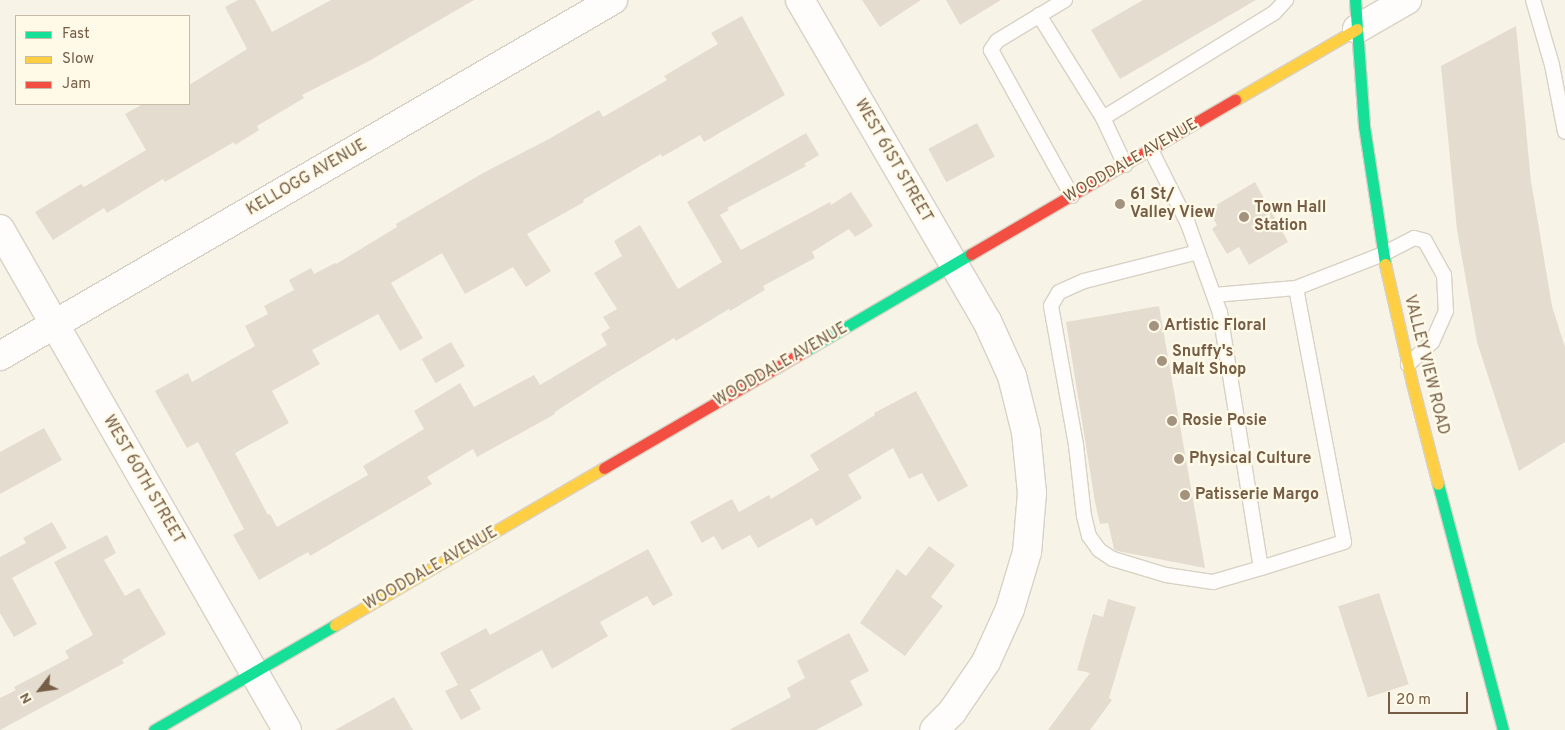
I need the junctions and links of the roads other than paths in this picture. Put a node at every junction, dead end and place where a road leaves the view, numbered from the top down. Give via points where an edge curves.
1 (614, 0) edge
2 (800, 0) edge
3 (1064, 0) edge
4 (1286, 0) edge
5 (1355, 0) edge
6 (1407, 0) edge
7 (1533, 0) edge
8 (1039, 16) junction
9 (1357, 29) junction
10 (1103, 118) junction
11 (1565, 132) edge
12 (1151, 150) junction
13 (1125, 165) junction
14 (1072, 196) junction
15 (0, 229) edge
16 (1198, 252) junction
17 (1383, 254) junction
18 (953, 265) junction
19 (1296, 288) junction
20 (1214, 295) junction
21 (54, 324) junction
22 (0, 356) edge
23 (1408, 364) junction
24 (1261, 568) junction
25 (253, 672) junction
26 (154, 730) edge
27 (287, 730) edge
28 (934, 730) edge
29 (1503, 730) edge

1 - 21 street, KELLOGG AVENUE
2 - 18 street, WEST 61ST STREET
3 - 8 lane
4 - 10 lane via 1274,13
5 - 9 street, VALLEY VIEW ROAD
6 - 9 street, WOODDALE AVENUE
7 - 11 lane via 1552,65
8 - 10 lane
8 - 14 lane via 997,41 991,50
9 - 12 street, WOODDALE AVENUE
9 - 17 street, VALLEY VIEW ROAD via 1364,126
10 - 13 lane
12 - 13 street, WOODDALE AVENUE
12 - 16 lane via 1188,224
13 - 14 street, WOODDALE AVENUE
14 - 18 street, WOODDALE AVENUE
15 - 21 street, WEST 60TH STREET
16 - 20 lane
16 - 24 lane via 1084,281 1059,292 1051,306 1076,445 1084,516 1089,536 1099,550 1113,559 1166,575 1214,582
17 - 19 lane
17 - 23 street, VALLEY VIEW ROAD
17 - 23 lane via 1414,238 1426,242 1444,275 1446,311 1432,342
18 - 25 street, WOODDALE AVENUE
18 - 28 street, WEST 61ST STREET via 987,321 1012,376 1026,432 1032,493 1027,552 1010,609 986,662 952,712
19 - 20 lane
19 - 24 lane via 1344,542
20 - 24 lane via 1220,313
21 - 22 street, KELLOGG AVENUE
21 - 25 street, WEST 60TH STREET
23 - 29 street, VALLEY VIEW ROAD
25 - 26 street, WOODDALE AVENUE
25 - 27 street, WEST 60TH STREET

